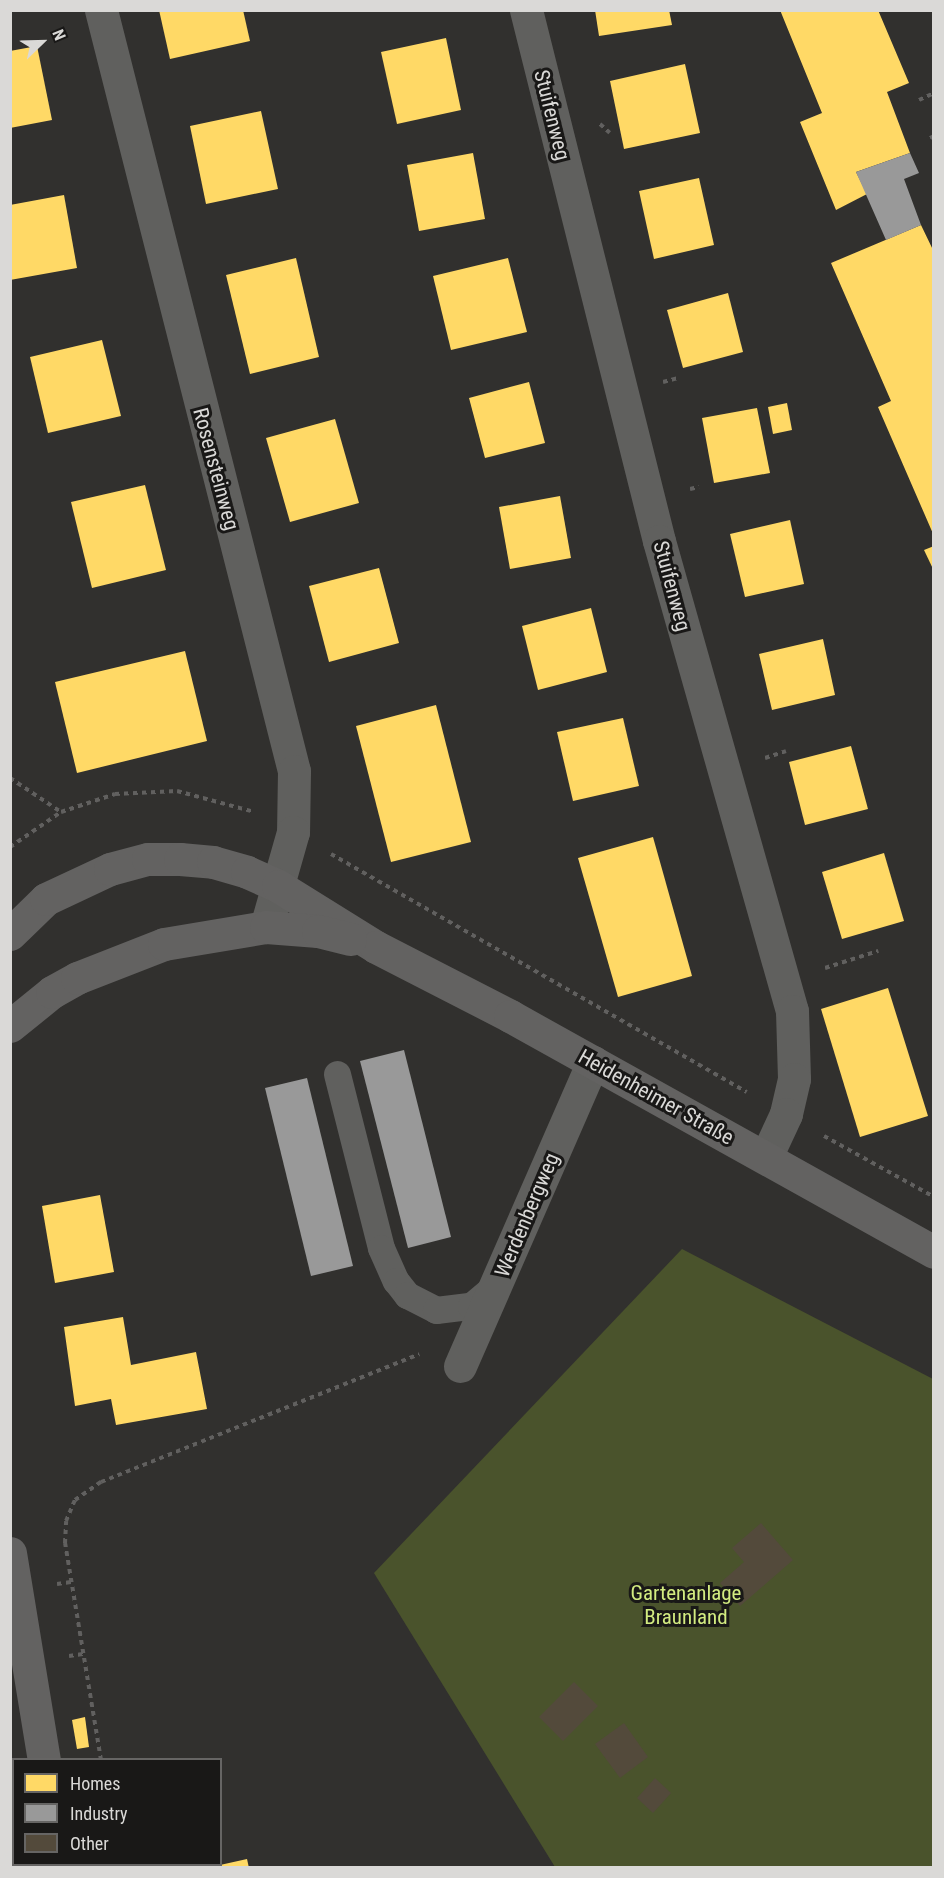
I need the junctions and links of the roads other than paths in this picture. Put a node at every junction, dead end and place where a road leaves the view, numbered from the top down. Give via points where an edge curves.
1 (101, 10) edge
2 (526, 10) edge
3 (278, 886) junction
4 (266, 927) junction
5 (10, 934) edge
6 (376, 947) junction
7 (11, 1023) edge
8 (593, 1062) junction
9 (337, 1074) dead end
10 (766, 1157) junction
11 (933, 1252) edge
12 (498, 1282) junction
13 (460, 1366) dead end
14 (10, 1553) edge
15 (44, 1758) edge

1 - 3 street, Rosensteinweg via 294,771 293,832
2 - 10 street, Stuifenweg via 659,541 792,1011 794,1079 786,1114
3 - 4 street, Rosensteinweg
3 - 5 main road, Heidenheimer Straße via 213,862 148,859 76,882 46,899
3 - 6 main road, Heidenheimer Straße
4 - 6 main road, Heidenheimer Straße via 318,931
4 - 7 main road, Heidenheimer Straße via 198,936 114,961 52,992
6 - 8 main road, Heidenheimer Straße
8 - 10 main road, Heidenheimer Straße
8 - 12 street, Werdenbergweg
9 - 12 lane via 381,1248 396,1281 407,1295 436,1310 471,1306
10 - 11 main road, Heidenheimer Straße
12 - 13 street, Werdenbergweg
14 - 15 main road

